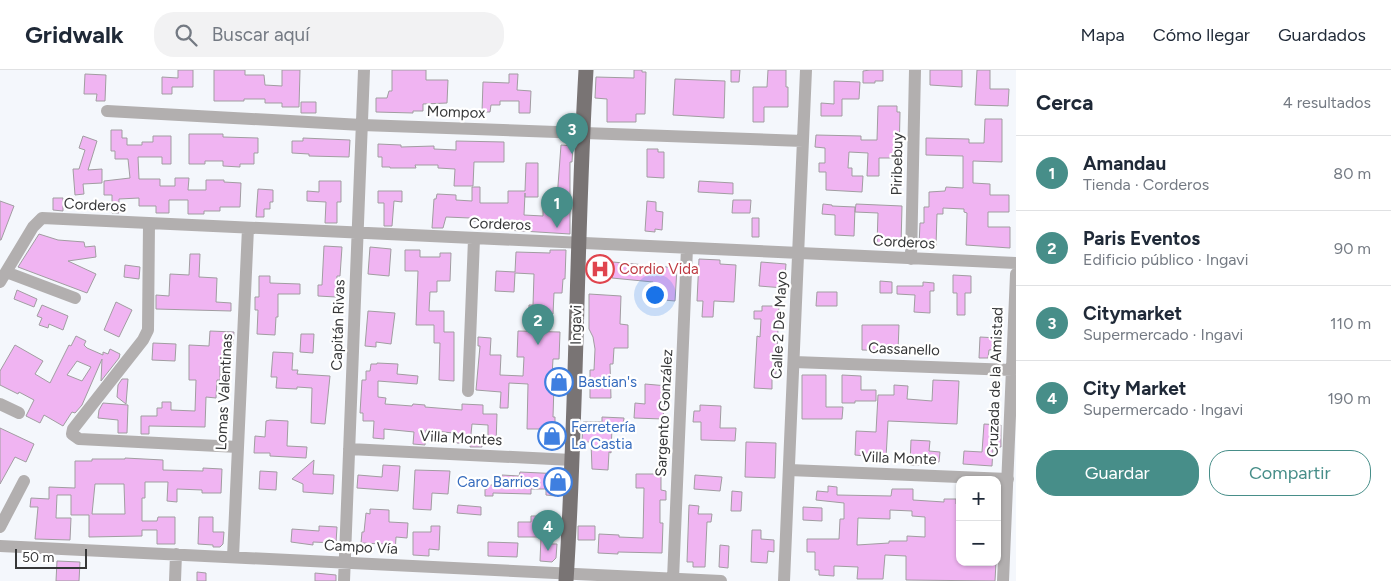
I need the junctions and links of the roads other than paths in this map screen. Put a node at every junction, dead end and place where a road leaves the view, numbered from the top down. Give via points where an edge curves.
1 (364, 70) edge
2 (586, 70) edge
3 (806, 70) edge
4 (916, 70) edge
5 (107, 111) dead end
6 (362, 125) junction
7 (583, 132) junction
8 (803, 141) junction
9 (149, 224) junction
10 (248, 228) junction
11 (358, 233) junction
12 (474, 239) junction
13 (578, 242) junction
14 (687, 248) junction
15 (799, 253) junction
16 (911, 259) junction
17 (1016, 263) edge
18 (1016, 274) edge
19 (3, 277) edge
20 (75, 298) dead end
21 (794, 362) junction
22 (1012, 370) junction
23 (468, 391) dead end
24 (0, 404) edge
25 (19, 413) dead end
26 (238, 447) junction
27 (349, 449) junction
28 (572, 460) junction
29 (789, 470) junction
30 (1008, 478) junction
31 (24, 481) dead end
32 (0, 527) edge
33 (0, 546) edge
34 (176, 554) junction
35 (233, 557) junction
36 (344, 563) junction
37 (547, 577) edge
38 (567, 577) edge
39 (673, 579) junction
40 (174, 581) edge
41 (344, 581) edge
42 (721, 581) edge
43 (784, 581) edge
44 (1003, 581) edge

1 - 6 street, Capitán Rivas
2 - 7 main road, Ingavi
3 - 8 street, Calle 2 De Mayo
4 - 16 street, Piribebuy
5 - 6 street, Mompox
6 - 7 street, Mompox
6 - 11 street, Capitán Rivas
7 - 8 street, Mompox
7 - 13 main road, Ingavi
8 - 15 street, Calle 2 De Mayo
9 - 10 street, Corderos
9 - 19 street, Corderos via 42,218 33,227
9 - 26 street via 148,330 73,429 74,437
10 - 11 street, Corderos
10 - 26 street, Lomas Valentinas
11 - 12 street, Corderos
11 - 27 street, Capitán Rivas
12 - 13 street, Corderos
12 - 23 street
13 - 14 street, Corderos
13 - 28 main road, Ingavi
14 - 15 street, Corderos
14 - 39 street, Sargento González
15 - 16 street, Corderos
15 - 21 street, Calle 2 De Mayo
16 - 17 street, Corderos
18 - 22 street, Cruzada de la Amistad
19 - 20 street
21 - 22 street, Cassanello
21 - 29 street, Calle 2 De Mayo
22 - 30 street, Cruzada de la Amistad
24 - 25 street
26 - 35 street, Lomas Valentinas
27 - 28 street, Villa Montes
27 - 36 street, Capitán Rivas
28 - 38 main road, Ingavi
29 - 30 street, Villa Monte
29 - 43 street, Calle 2 De Mayo
30 - 44 street, Cruzada de la Amistad
31 - 32 street
33 - 34 street, Campo Vía
34 - 35 street, Campo Vía
34 - 40 street
35 - 36 street, Campo Vía
36 - 37 street, Campo Vía
36 - 41 street, Capitán Rivas
37 - 38 street, Campo Vía
38 - 39 street, Campo Vía
39 - 42 street, Campo Vía

